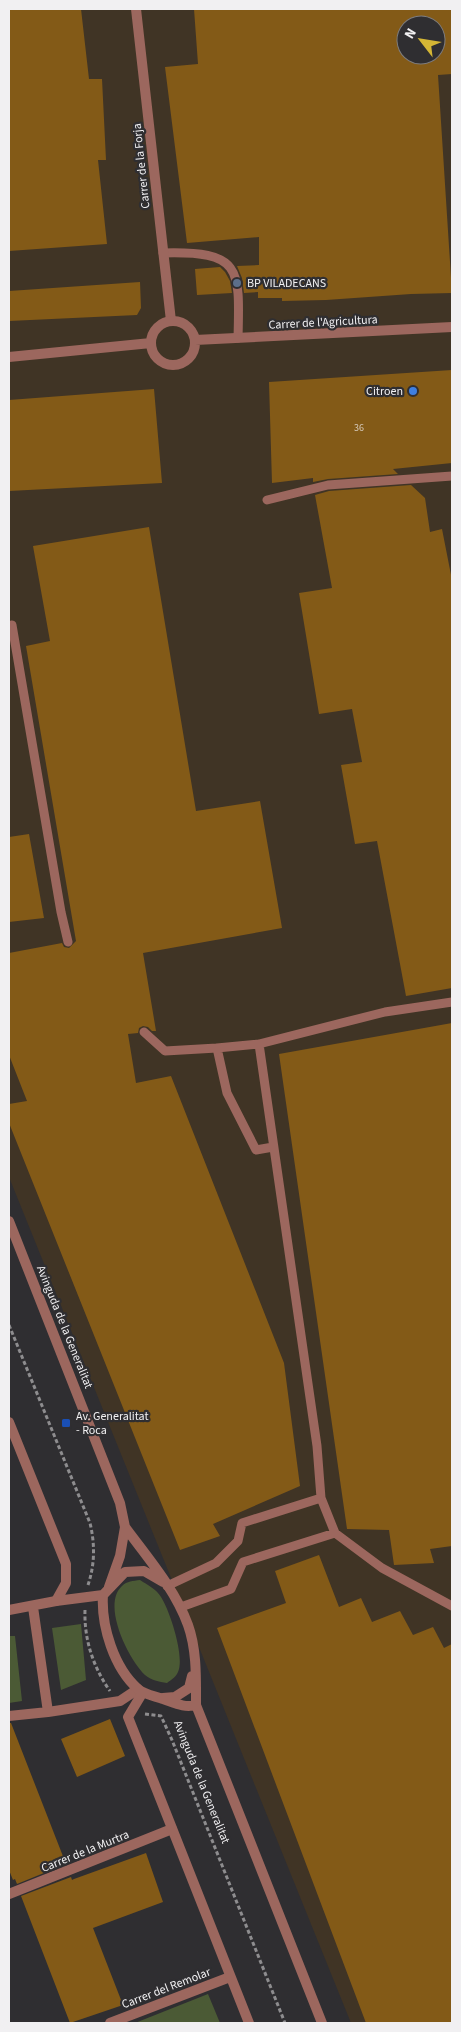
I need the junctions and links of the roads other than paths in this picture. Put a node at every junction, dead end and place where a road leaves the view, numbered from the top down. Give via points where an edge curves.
1 (136, 9) edge
2 (163, 253) junction
3 (171, 321) junction
4 (452, 327) edge
5 (238, 338) junction
6 (195, 340) junction
7 (151, 343) junction
8 (9, 356) edge
9 (452, 476) edge
10 (267, 500) dead end
11 (12, 625) dead end
12 (68, 942) dead end
13 (452, 1002) edge
14 (144, 1032) dead end
15 (259, 1044) junction
16 (217, 1048) junction
17 (273, 1147) junction
18 (9, 1221) edge
19 (9, 1422) edge
20 (321, 1498) junction
21 (125, 1527) junction
22 (335, 1533) junction
23 (166, 1585) junction
24 (106, 1591) junction
25 (56, 1601) junction
26 (452, 1606) edge
27 (34, 1607) junction
28 (181, 1607) junction
29 (9, 1610) edge
30 (195, 1663) junction
31 (140, 1690) junction
32 (161, 1698) junction
33 (196, 1705) junction
34 (48, 1712) junction
35 (9, 1716) edge
36 (172, 1829) junction
37 (9, 1894) edge
38 (230, 1977) junction
39 (110, 2023) edge
40 (249, 2023) edge
41 (322, 2023) edge

1 - 2 street, Carrer de la Forja
2 - 3 street, Carrer de la Forja
2 - 5 lane via 211,255 229,264 237,287
3 - 6 street via 178,321 189,328
3 - 7 street via 159,325
4 - 5 street, Carrer de l'Agricultura
5 - 6 street, Carrer de l'Agricultura
6 - 7 street via 192,354 174,365 160,361
7 - 8 street
9 - 10 lane via 328,485
11 - 12 lane via 60,912
13 - 15 lane via 385,1012
14 - 16 lane via 165,1051
15 - 16 lane
15 - 17 lane
16 - 17 lane via 227,1093 256,1150
17 - 20 lane via 317,1446
18 - 21 street, Avinguda de la Generalitat via 120,1503
19 - 25 street via 66,1564 66,1582
20 - 22 lane
20 - 23 lane via 242,1523 238,1541 216,1563
21 - 23 street
21 - 24 street via 120,1556
22 - 26 lane via 382,1568
22 - 28 lane via 243,1562 231,1589
23 - 24 street via 144,1571 125,1572
23 - 28 street
24 - 25 street
24 - 31 street via 102,1611 111,1648 128,1678
25 - 27 street
27 - 29 street
27 - 34 street
28 - 30 street via 189,1626
30 - 32 street via 189,1688 175,1697
30 - 33 street
31 - 32 street
31 - 34 street via 120,1701
31 - 36 street via 128,1717
32 - 33 street via 187,1707
33 - 41 street, Avinguda de la Generalitat
34 - 35 street
36 - 37 street, Carrer de la Murtra
36 - 38 street
38 - 39 street, Carrer del Remolar
38 - 40 street

